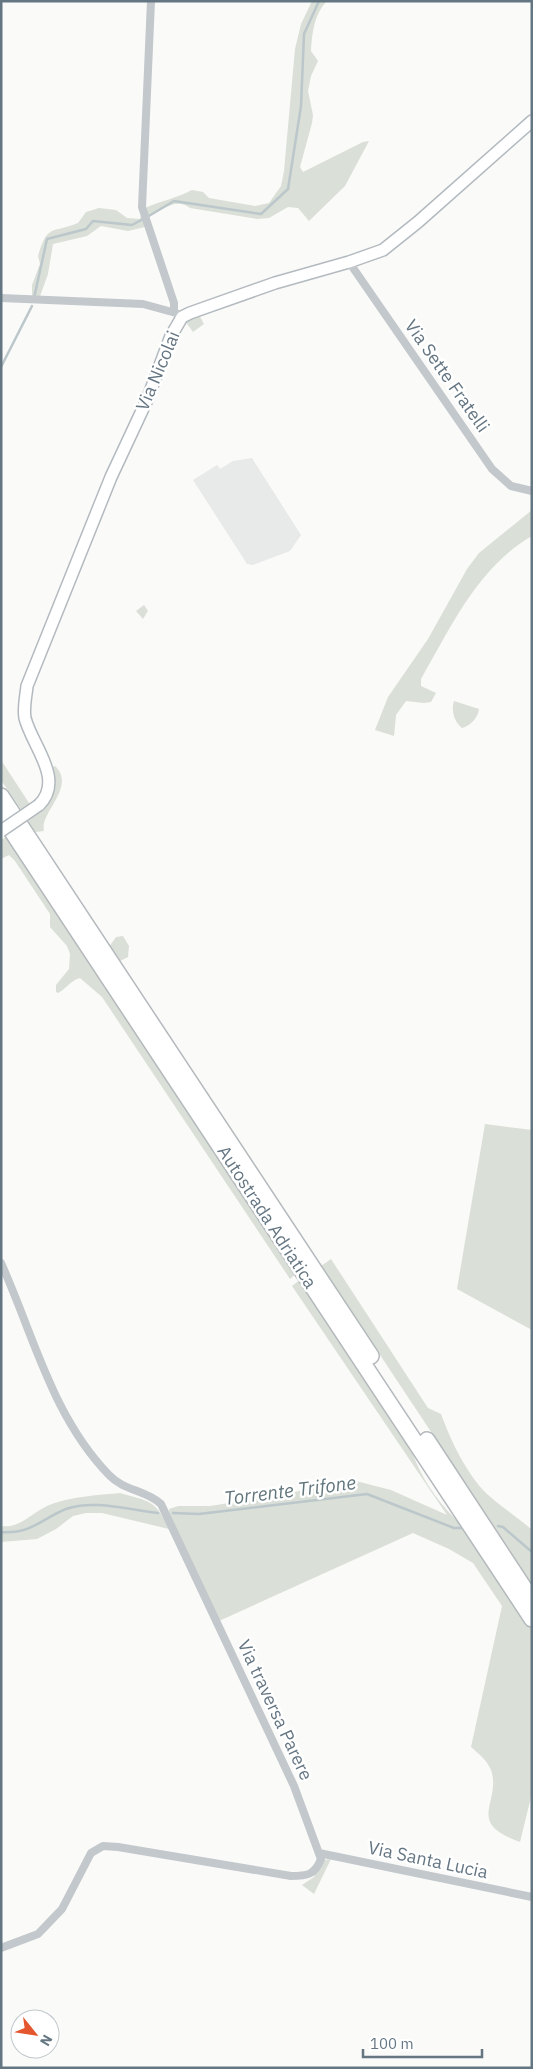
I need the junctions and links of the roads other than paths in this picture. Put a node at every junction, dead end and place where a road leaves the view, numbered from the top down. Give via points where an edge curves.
1 (151, 1) edge
2 (532, 122) edge
3 (349, 262) junction
4 (1, 298) edge
5 (178, 314) junction
6 (532, 492) edge
7 (1, 796) edge
8 (1, 815) edge
9 (1, 831) edge
10 (1, 1263) edge
11 (532, 1600) edge
12 (532, 1619) edge
13 (319, 1853) junction
14 (532, 1897) edge
15 (1, 1948) edge

1 - 5 street, Via Nicolai via 142,207
2 - 3 street, Via Nicolai via 396,242 371,256
3 - 5 street, Via Nicolai
3 - 6 street, Via Sette Fratelli via 492,469 512,486
4 - 5 street via 143,304
5 - 9 street, Via Nicolai, bridge via 147,400 111,477 27,686 26,719 49,777 48,792 39,805
7 - 11 highway, Autostrada Adriatica
8 - 12 highway, Autostrada Adriatica
10 - 13 street, Via traversa Parere via 49,1385 68,1422 109,1476 133,1491 153,1496 161,1504 282,1758
13 - 14 street, Via Santa Lucia
13 - 15 street via 321,1858 317,1869 308,1876 291,1876 103,1846 91,1853 62,1909 38,1934

